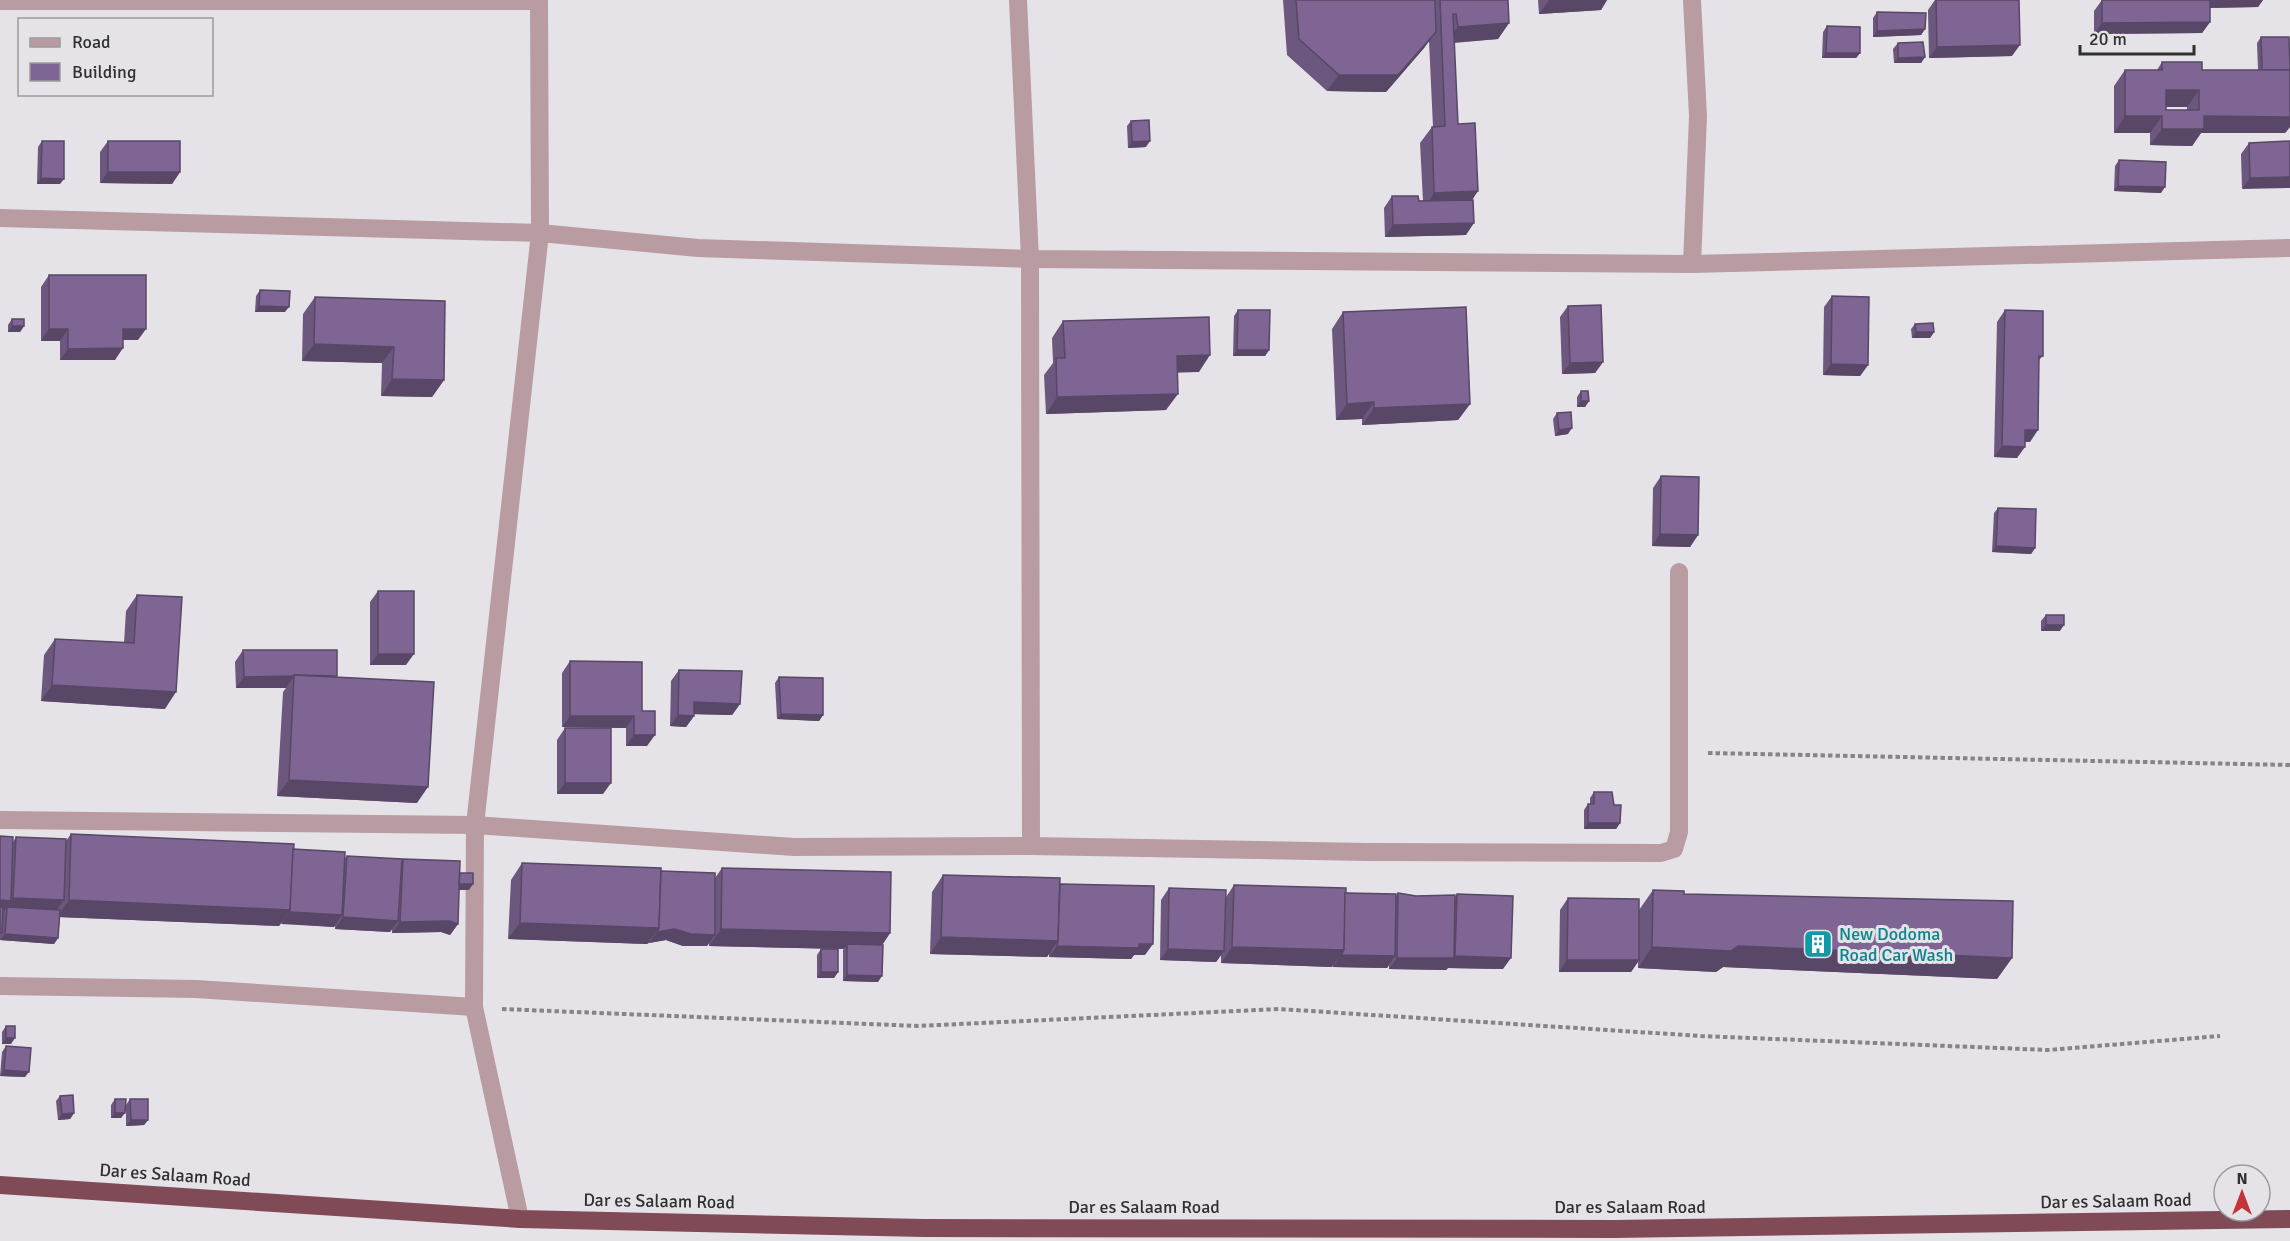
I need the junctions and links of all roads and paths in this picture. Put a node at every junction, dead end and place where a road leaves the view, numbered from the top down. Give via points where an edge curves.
1 (1018, 0) edge
2 (1692, 0) edge
3 (539, 1) edge
4 (0, 2) edge
5 (0, 218) edge
6 (540, 233) junction
7 (2290, 248) edge
8 (1030, 259) junction
9 (1692, 264) junction
10 (1679, 572) dead end
11 (1680, 753) junction
12 (2290, 765) edge
13 (0, 820) edge
14 (476, 825) junction
15 (1031, 846) junction
16 (0, 986) edge
17 (474, 1008) junction
18 (2220, 1036) dead end
19 (0, 1185) edge
20 (520, 1219) junction
21 (2290, 1219) edge
22 (924, 1234) edge

1 - 8 street
2 - 9 street via 1698,116
3 - 4 street
3 - 6 street
5 - 6 street
6 - 8 street via 698,248
6 - 14 street
7 - 9 street
8 - 9 street
8 - 15 street
10 - 11 street
11 - 12 path
11 - 15 street via 1679,832 1674,849 1661,853
13 - 14 street
14 - 15 street via 794,847
14 - 17 street
16 - 17 street via 196,989
17 - 18 path via 918,1026 1279,1009 1701,1036 2048,1050
17 - 20 street
19 - 20 highway, Dar es Salaam Road
20 - 22 highway, Dar es Salaam Road
21 - 22 highway, Dar es Salaam Road

